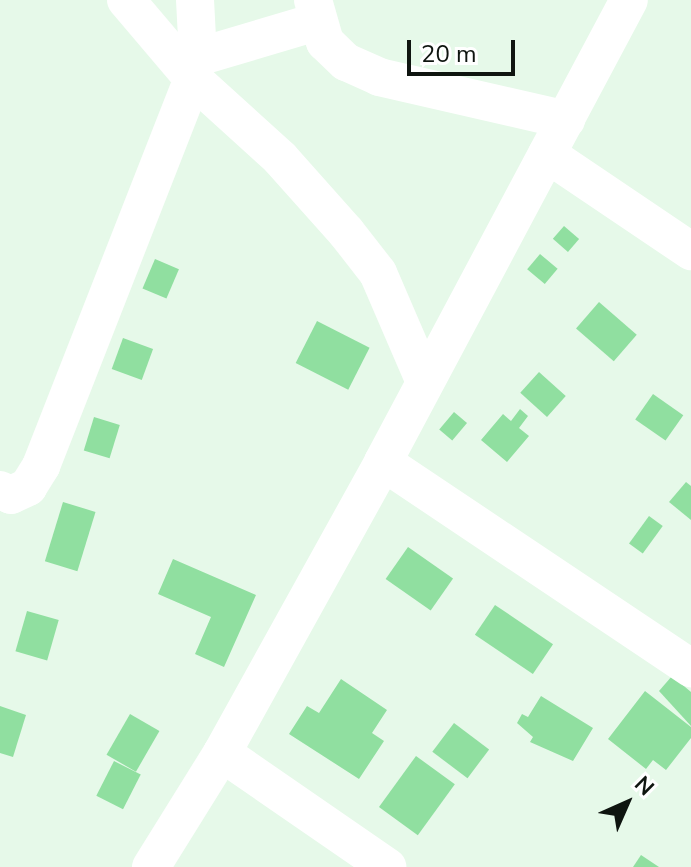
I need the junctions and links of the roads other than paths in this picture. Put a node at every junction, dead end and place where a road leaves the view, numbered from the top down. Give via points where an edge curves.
1 (126, 0) edge
2 (195, 0) edge
3 (629, 0) edge
4 (315, 11) edge
5 (196, 68) junction
6 (566, 120) junction
7 (547, 154) junction
8 (691, 251) edge
9 (424, 380) junction
10 (383, 462) junction
11 (0, 490) edge
12 (691, 668) edge
13 (222, 753) junction
14 (151, 867) edge
15 (387, 867) edge

1 - 5 street
2 - 5 street
3 - 6 street
4 - 5 street
4 - 6 street via 325,42 346,62 379,77
5 - 9 street via 370,263 403,323
5 - 11 street via 41,466 28,487 11,495
6 - 7 street
7 - 8 street
7 - 9 street
9 - 10 street
10 - 12 street
10 - 13 street
13 - 14 street
13 - 15 street

